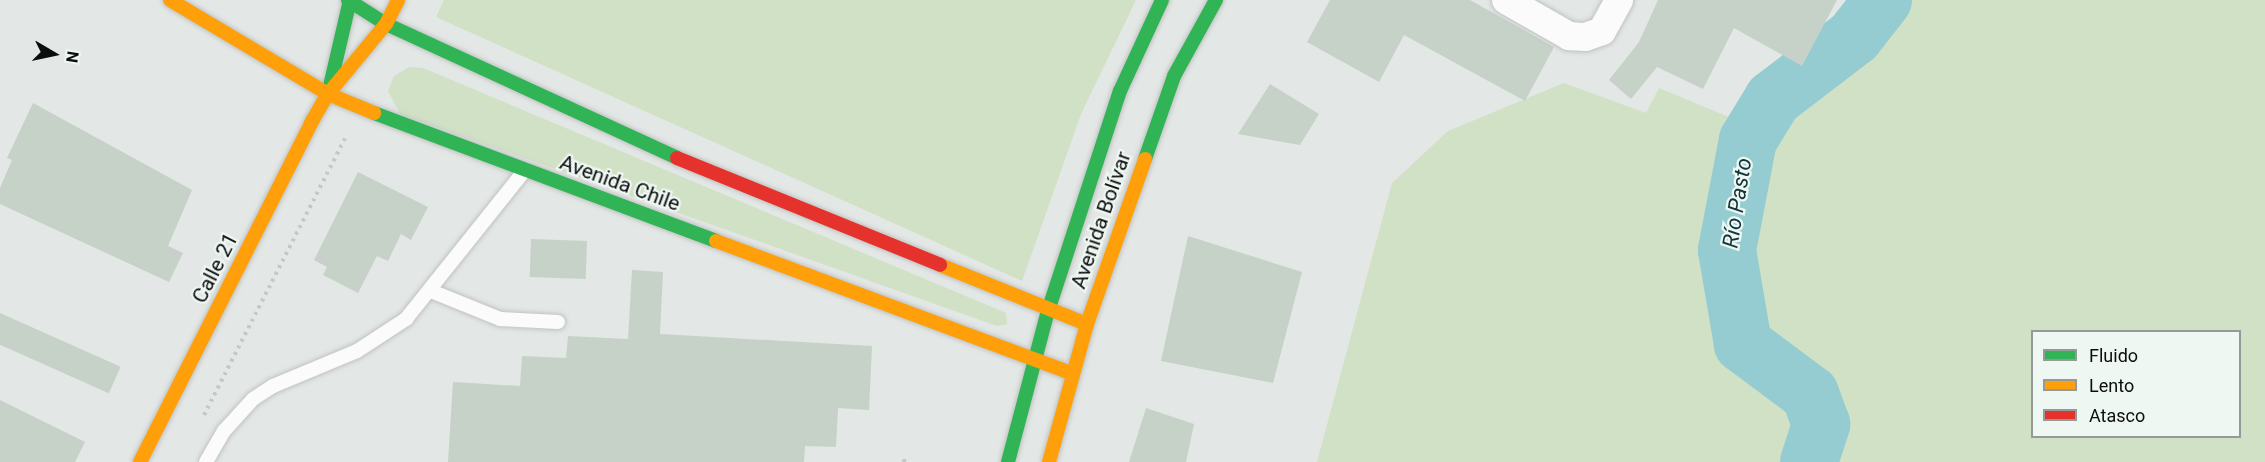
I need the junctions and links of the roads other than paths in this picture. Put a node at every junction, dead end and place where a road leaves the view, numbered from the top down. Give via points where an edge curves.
1 (170, 0) edge
2 (349, 0) edge
3 (398, 0) edge
4 (1162, 0) edge
5 (1216, 0) edge
6 (1506, 0) edge
7 (1619, 0) edge
8 (386, 24) junction
9 (328, 94) junction
10 (525, 170) junction
11 (431, 291) junction
12 (1048, 311) junction
13 (558, 322) dead end
14 (1087, 324) junction
15 (1033, 359) junction
16 (1071, 373) junction
17 (140, 462) edge
18 (206, 462) edge
19 (1008, 462) edge
20 (1049, 462) edge

1 - 9 main road, Avenida Chile
2 - 8 main road, Avenida Chile
2 - 9 main road, Calle 21
3 - 8 main road, Calle 21
4 - 12 main road, Avenida Bolívar via 1132,58
5 - 14 main road, Avenida Bolívar via 1174,76
6 - 7 street via 1569,36 1586,37 1602,31
8 - 9 main road, Calle 21
8 - 12 main road, Avenida Chile via 625,137
9 - 10 main road, Avenida Chile
9 - 17 main road, Calle 21
10 - 11 lane
10 - 15 main road, Avenida Chile
11 - 13 lane via 500,319
11 - 18 lane via 376,341 253,399 224,431
12 - 14 main road, Avenida Chile
12 - 15 main road, Avenida Bolívar
14 - 16 main road, Avenida Bolívar
15 - 16 main road, Avenida Chile
15 - 19 main road, Avenida Bolívar
16 - 20 main road, Avenida Bolívar

